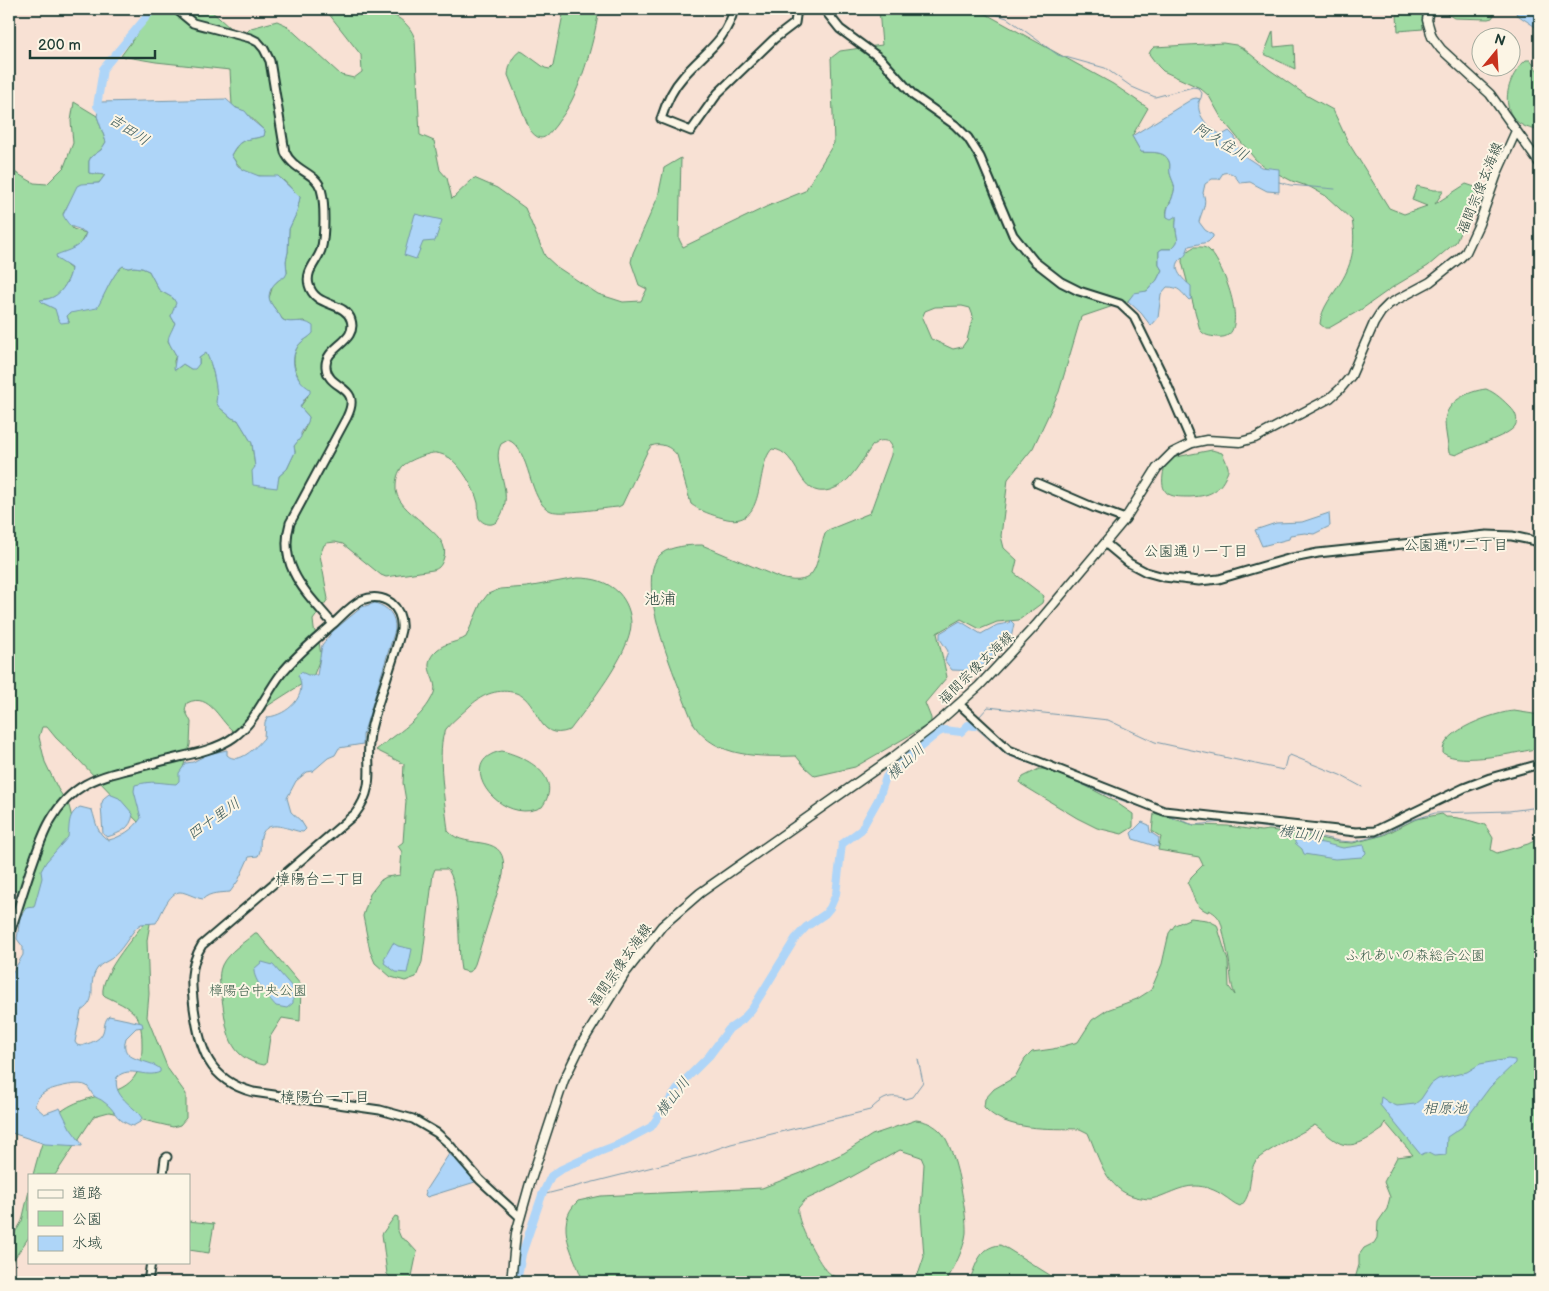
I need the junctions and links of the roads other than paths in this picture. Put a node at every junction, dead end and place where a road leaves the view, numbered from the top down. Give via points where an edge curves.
1 (176, 9) edge
2 (734, 9) edge
3 (797, 9) edge
4 (824, 9) edge
5 (1428, 9) edge
6 (1516, 131) junction
7 (1540, 164) edge
8 (1190, 438) junction
9 (1037, 483) dead end
10 (1125, 519) junction
11 (1540, 542) edge
12 (1105, 543) junction
13 (333, 624) junction
14 (958, 704) junction
15 (1540, 764) edge
16 (9, 936) edge
17 (167, 1157) dead end
18 (163, 1174) edge
19 (520, 1217) junction
20 (151, 1264) edge
21 (148, 1282) edge
22 (511, 1282) edge

1 - 13 street via 192,23 250,38 262,45 270,61 285,152 292,164 317,181 321,190 322,243 308,274 308,284 317,298 342,309 350,319 352,328 349,335 328,356 326,370 346,390 352,404 290,523 286,545 291,570
2 - 3 street via 718,41 671,93 662,119 691,131 718,93 795,23
4 - 8 street via 840,29 881,59 914,96 968,138 980,157 1013,235 1034,261 1061,282 1120,304 1134,317
5 - 6 main road via 1432,38 1490,94
6 - 7 main road
6 - 8 main road, 福間宗像玄海線 via 1466,252 1430,282 1380,312 1350,376 1340,389 1330,398 1255,438 1240,442
8 - 10 main road, 福間宗像玄海線 via 1162,463
9 - 10 street
10 - 12 main road, 福間宗像玄海線
11 - 12 street via 1487,535 1335,551 1199,581 1146,572
12 - 14 main road, 福間宗像玄海線 via 1017,646
13 - 16 street via 288,666 246,727 233,738 209,748 102,777 84,785 64,801 46,825
13 - 19 street via 354,605 372,598 390,603 401,619 399,637 370,730 367,794 355,814 202,945 191,974 203,1051 214,1069 245,1090 390,1112 413,1119 447,1142 480,1180
14 - 15 street via 1009,750 1164,811 1356,832 1375,831 1464,788
14 - 19 main road, 福間宗像玄海線 via 892,758 700,893 662,926 626,972 572,1061
17 - 18 street
19 - 22 main road, 福間宗像玄海線
20 - 21 street

